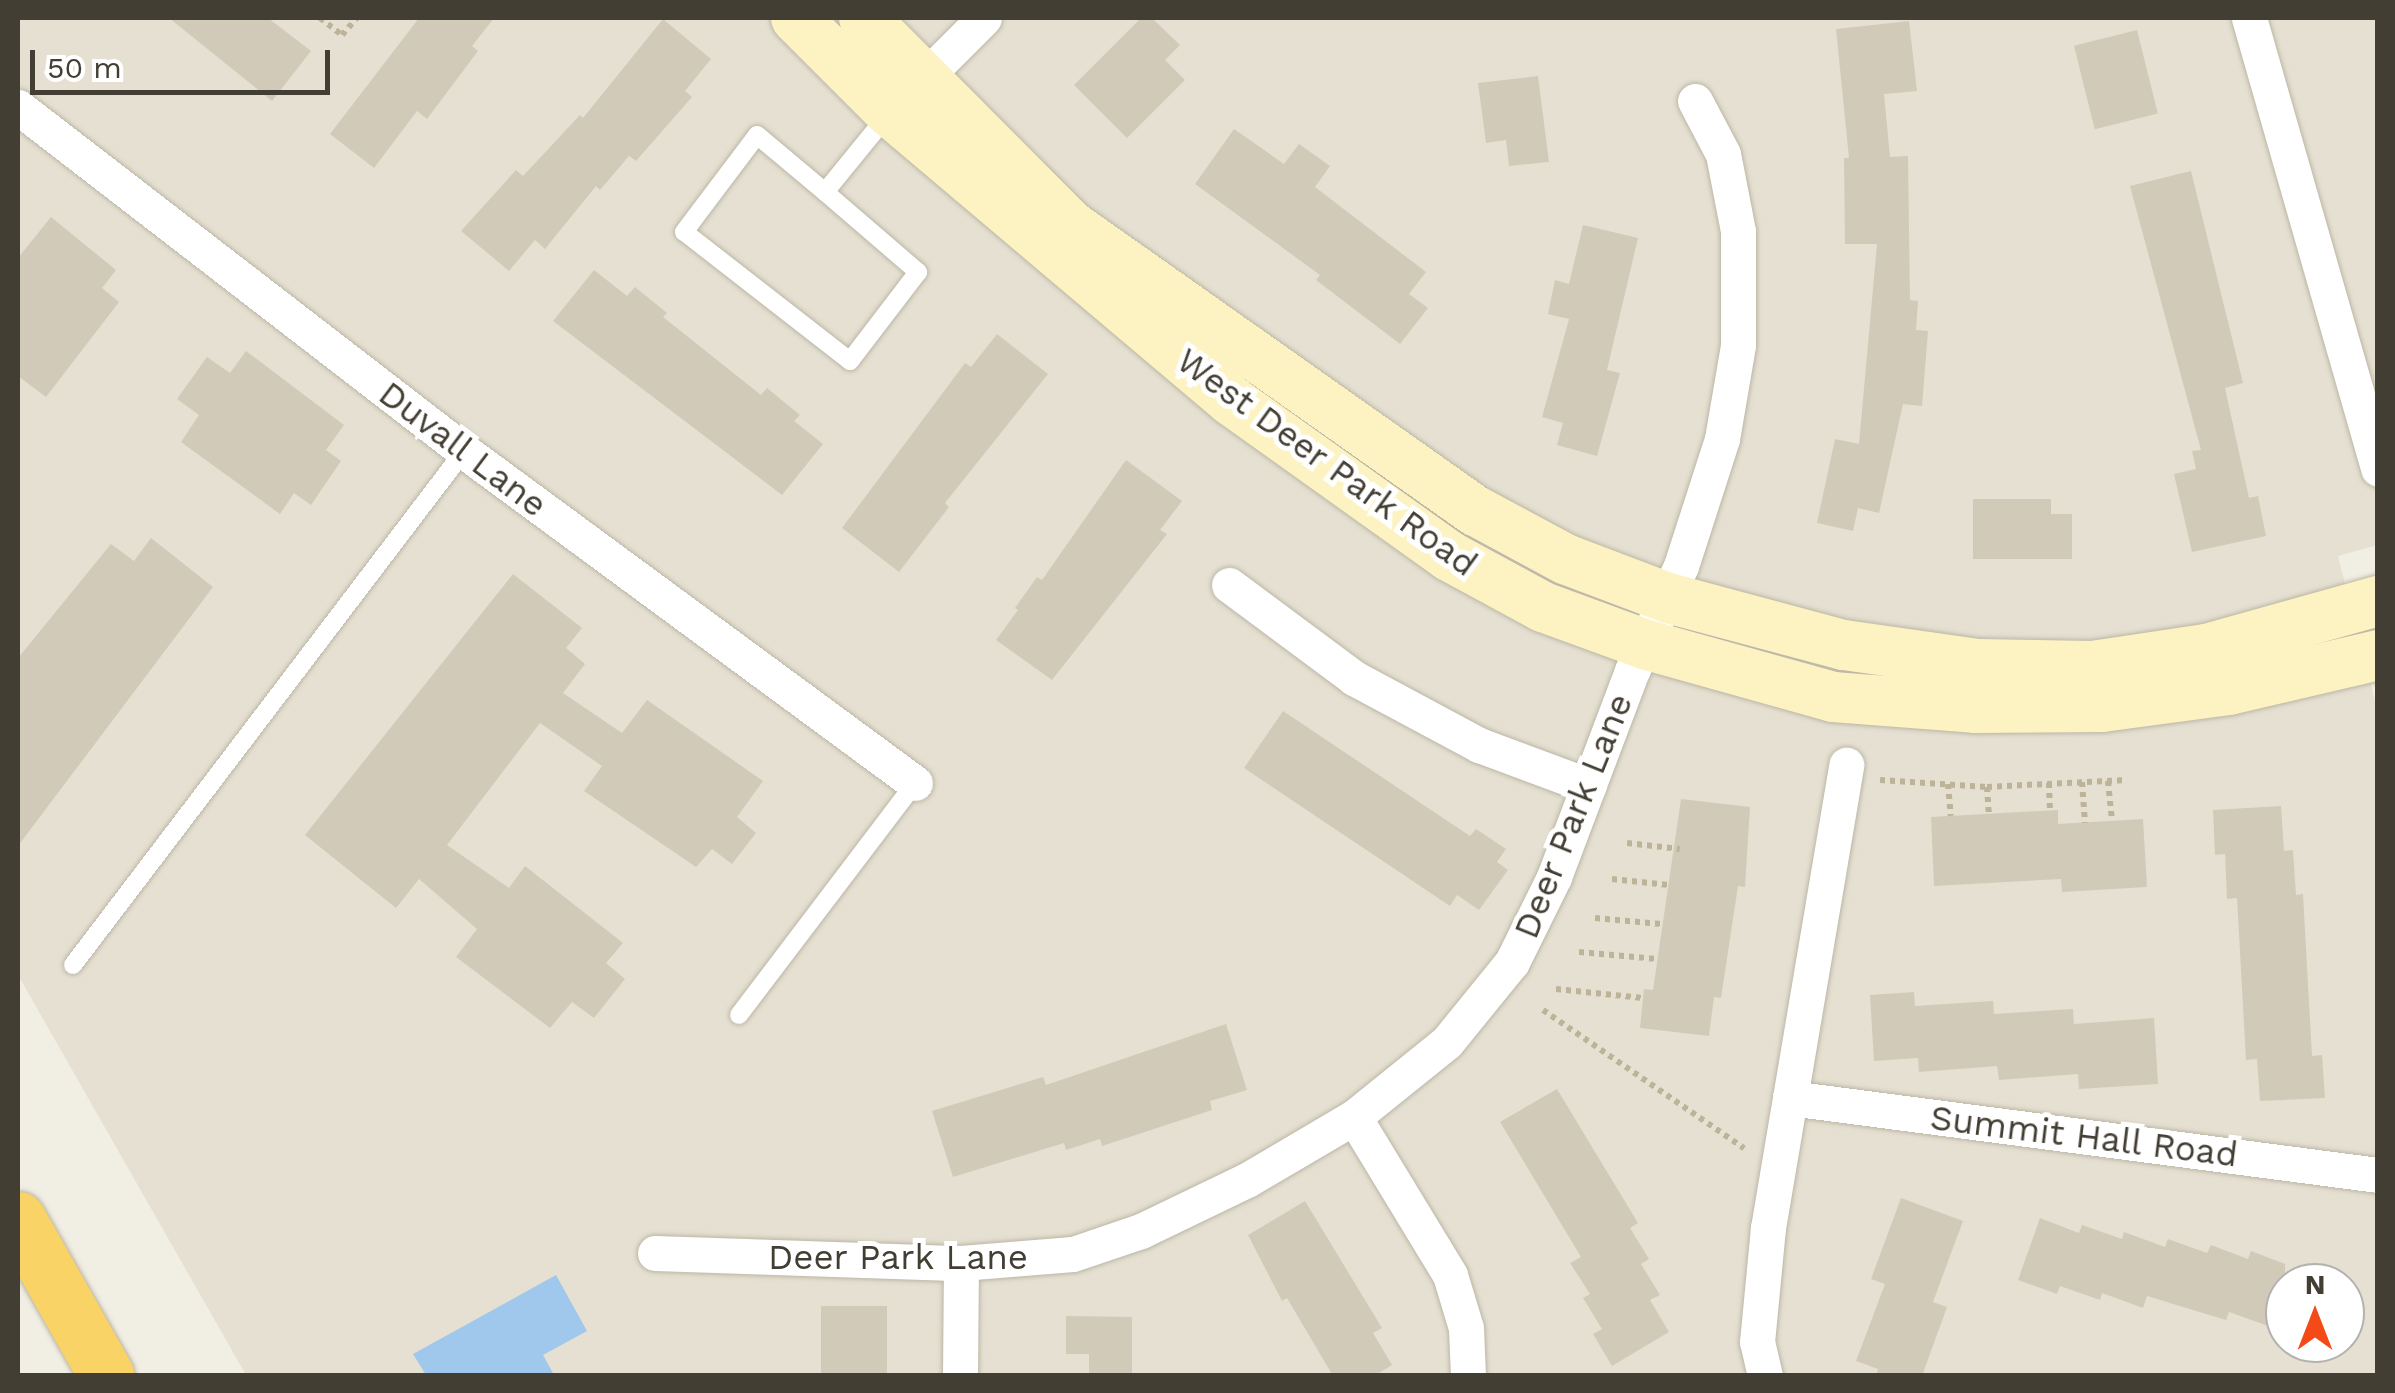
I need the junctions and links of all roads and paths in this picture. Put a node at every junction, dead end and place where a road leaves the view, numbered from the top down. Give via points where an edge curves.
1 (320, 18) edge
2 (357, 18) edge
3 (796, 18) edge
4 (864, 18) edge
5 (984, 18) edge
6 (2249, 18) edge
7 (906, 96) junction
8 (1695, 101) dead end
9 (18, 107) edge
10 (825, 192) junction
11 (464, 451) junction
12 (2378, 469) edge
13 (1229, 585) dead end
14 (1668, 598) junction
15 (2378, 602) edge
16 (1647, 645) junction
17 (2378, 655) edge
18 (1844, 772) joint
19 (2126, 780) dead end
20 (2108, 781) junction
21 (2082, 782) junction
22 (915, 783) joint
23 (2049, 783) junction
24 (1948, 784) junction
25 (1589, 786) junction
26 (1986, 787) junction
27 (2050, 811) dead end
28 (1989, 814) dead end
29 (1951, 816) dead end
30 (2112, 821) dead end
31 (2084, 823) dead end
32 (1627, 843) dead end
33 (1680, 849) dead end
34 (1612, 879) dead end
35 (1669, 884) dead end
36 (1595, 918) dead end
37 (1661, 924) dead end
38 (1579, 952) dead end
39 (1657, 959) dead end
40 (73, 965) dead end
41 (1556, 989) dead end
42 (1644, 998) dead end
43 (1544, 1010) dead end
44 (739, 1015) dead end
45 (1790, 1098) junction
46 (1354, 1117) junction
47 (1778, 1171) junction
48 (2378, 1175) edge
49 (18, 1219) edge
50 (655, 1252) dead end
51 (961, 1262) junction
52 (107, 1376) edge
53 (960, 1376) edge
54 (1468, 1376) edge
55 (1765, 1376) edge

1 - 2 path via 342,35
3 - 7 street, West Deer Park Road
4 - 7 street, West Deer Park Road
5 - 7 street
6 - 12 street
7 - 10 lane
7 - 14 street, West Deer Park Road via 1261,364 1476,510 1565,559
7 - 16 street, West Deer Park Road via 1232,401 1448,556 1543,607
8 - 14 street, Deer Park Lane via 1723,154 1738,231 1738,346 1722,439
9 - 11 street, Duvall Lane
10 - 10 lane via 756,135 684,232 850,361 918,272
11 - 22 street, Duvall Lane
11 - 40 lane
13 - 25 street via 1354,678 1479,746
14 - 15 street, West Deer Park Road via 1844,645 1978,664 2092,666 2206,649
14 - 16 street, Deer Park Lane
16 - 17 street, West Deer Park Road via 1833,697 2040,710 2229,690
16 - 25 street, Deer Park Lane
18 - 24 path
18 - 45 street
19 - 20 path
20 - 21 path
20 - 30 path
21 - 23 path
21 - 31 path
22 - 44 lane
23 - 26 path
23 - 27 path
24 - 26 path
24 - 29 path
25 - 46 street, Deer Park Lane via 1512,962 1447,1042
26 - 28 path
32 - 33 path
34 - 35 path
36 - 37 path
38 - 39 path
41 - 42 path
43 - 47 path
45 - 47 street
45 - 48 street, Summit Hall Road
46 - 51 street, Deer Park Lane via 1248,1180 1141,1231 1073,1254
46 - 54 street via 1450,1274 1466,1328
47 - 55 street via 1757,1342
49 - 52 highway
50 - 51 street, Deer Park Lane
51 - 53 street

